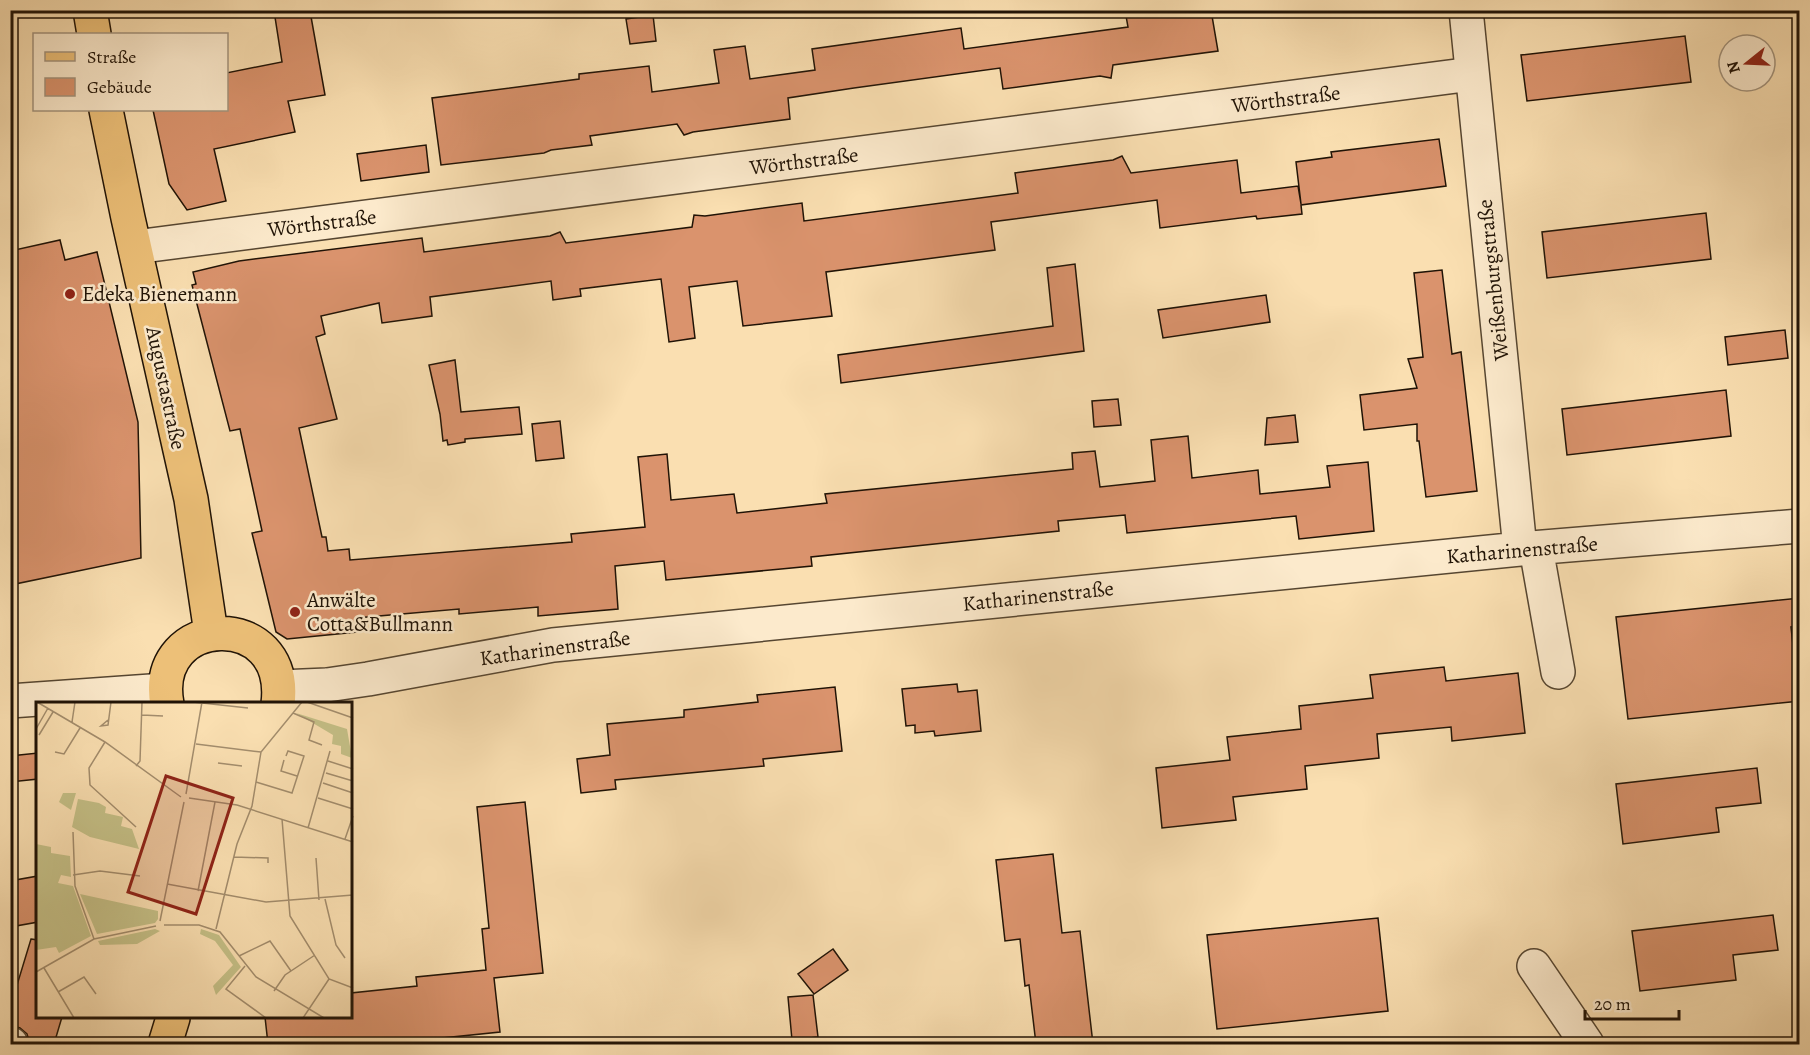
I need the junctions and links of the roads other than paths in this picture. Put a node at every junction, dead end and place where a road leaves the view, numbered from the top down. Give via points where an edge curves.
1 (90, 10) edge
2 (1467, 10) edge
3 (94, 33) edge
4 (1472, 74) junction
5 (106, 111) edge
6 (135, 247) junction
7 (1800, 526) edge
8 (1528, 548) junction
9 (211, 633) junction
10 (1558, 672) dead end
11 (279, 695) edge
12 (166, 697) edge
13 (10, 701) edge
14 (1534, 966) dead end
15 (172, 1019) edge
16 (165, 1044) edge
17 (1587, 1044) edge

1 - 3 main road
2 - 4 street, Weißenburgstraße
4 - 6 street, Wörthstraße
4 - 8 street, Weißenburgstraße
5 - 6 main road, Augustastraße
6 - 9 main road, Augustastraße via 191,499
7 - 8 street, Katharinenstraße
8 - 10 street, Weißenburgstraße
8 - 11 street, Katharinenstraße via 553,645
9 - 11 main road via 249,639 265,651 275,668
9 - 12 main road via 192,640 177,654 168,671
12 - 13 street
14 - 17 street
15 - 16 main road

